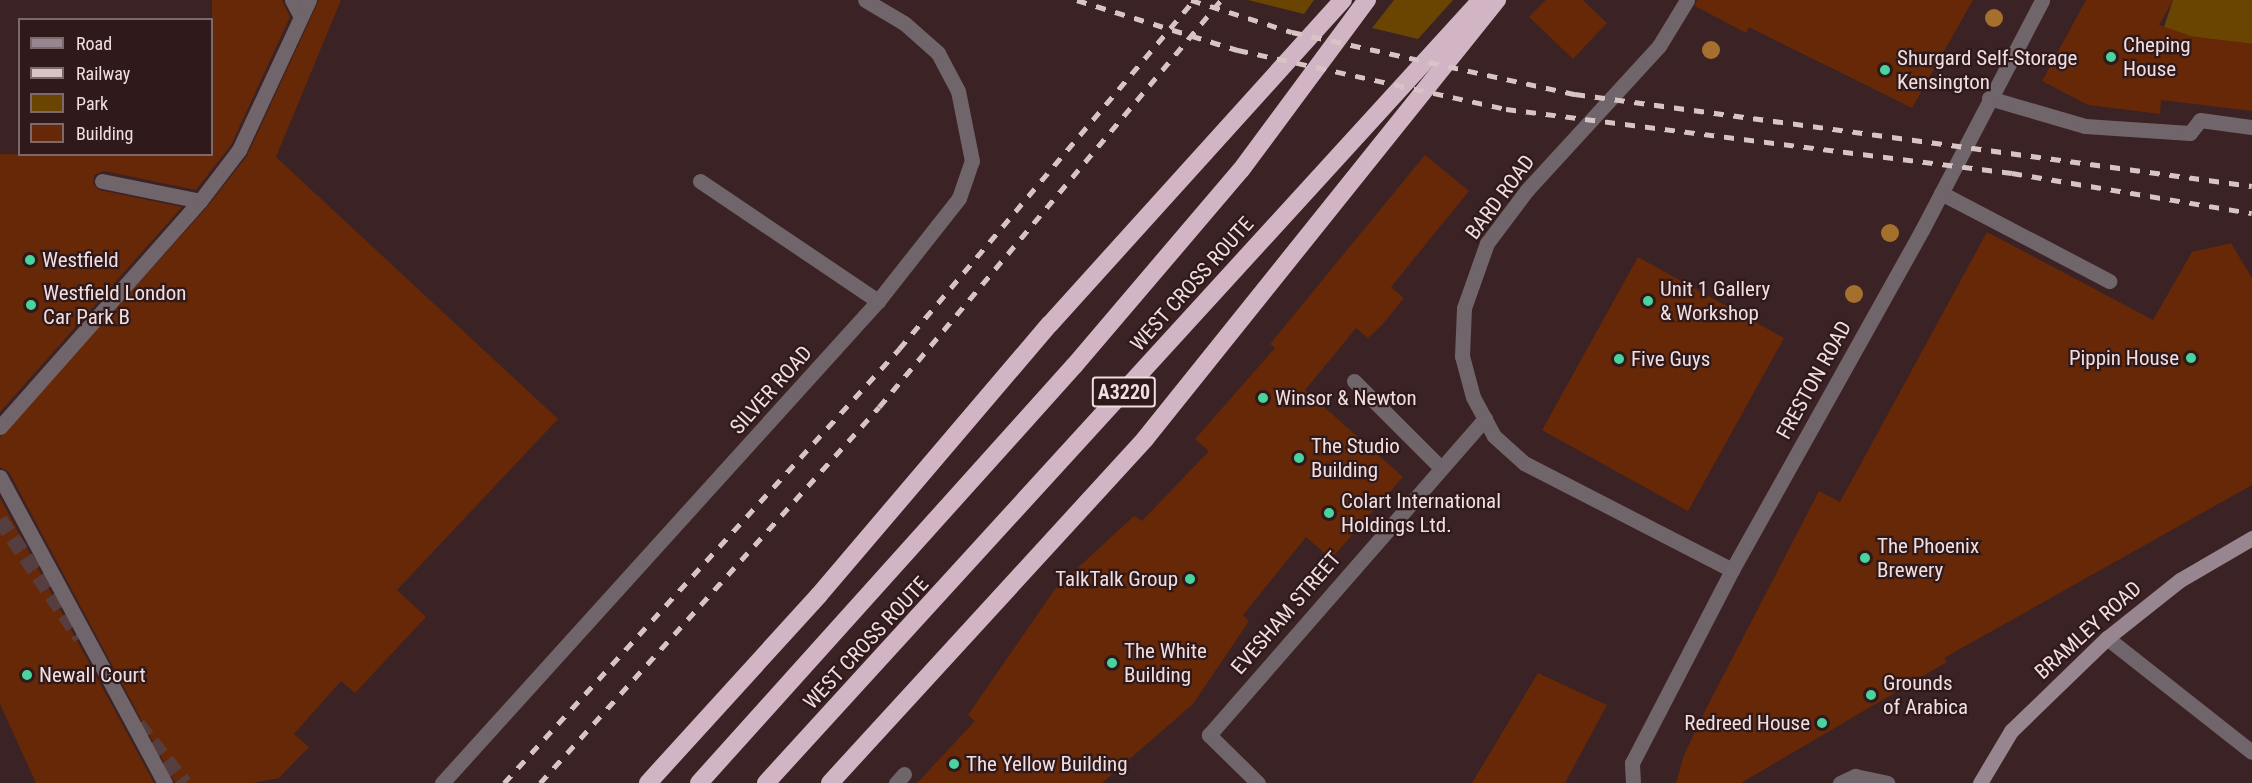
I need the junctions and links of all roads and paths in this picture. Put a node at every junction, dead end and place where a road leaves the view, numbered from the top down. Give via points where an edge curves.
1 (292, 0) edge
2 (309, 0) edge
3 (865, 0) edge
4 (1344, 0) edge
5 (1367, 0) edge
6 (1480, 0) edge
7 (1497, 0) edge
8 (1686, 0) edge
9 (2042, 0) edge
10 (301, 17) junction
11 (1989, 98) junction
12 (2252, 127) edge
13 (102, 181) dead end
14 (700, 181) dead end
15 (1941, 193) junction
16 (200, 201) junction
17 (2109, 281) dead end
18 (878, 301) junction
19 (1354, 381) dead end
20 (1485, 419) junction
21 (0, 427) edge
22 (1440, 467) junction
23 (0, 477) edge
24 (2252, 537) edge
25 (1731, 570) junction
26 (2107, 638) junction
27 (2252, 752) edge
28 (165, 783) edge
29 (442, 783) edge
30 (648, 783) edge
31 (699, 783) edge
32 (766, 783) edge
33 (830, 783) edge
34 (1258, 783) edge
35 (1633, 783) edge
36 (1840, 783) edge
37 (1887, 783) edge
38 (1980, 783) edge

1 - 10 street
2 - 10 street
3 - 18 street, SILVER ROAD via 904,23 938,53 958,91 972,161 959,198
4 - 30 highway via 1050,324 819,595
5 - 31 highway, WEST CROSS ROUTE / A3220 via 1240,170 1142,286
6 - 32 highway, WEST CROSS ROUTE / A3220
7 - 33 highway, A3220 via 1145,439
8 - 20 street, BARD ROAD via 1659,46 1527,190 1477,264 1464,308 1462,356 1473,397
9 - 11 street, FRESTON ROAD
10 - 16 street via 239,150
11 - 12 street via 2085,126 2190,133 2200,120
11 - 15 street, FRESTON ROAD
13 - 16 street
14 - 18 street
15 - 17 street
15 - 25 street, FRESTON ROAD
16 - 21 street
18 - 29 street, SILVER ROAD
19 - 22 street
20 - 22 street
20 - 25 street, BARD ROAD via 1494,436 1524,463
22 - 34 street, EVESHAM STREET via 1209,735
23 - 28 street
24 - 26 street, BRAMLEY ROAD via 2180,580
25 - 35 street, FRESTON ROAD via 1632,763
26 - 27 street
26 - 38 street, BRAMLEY ROAD via 2011,731
36 - 37 street via 1855,776

